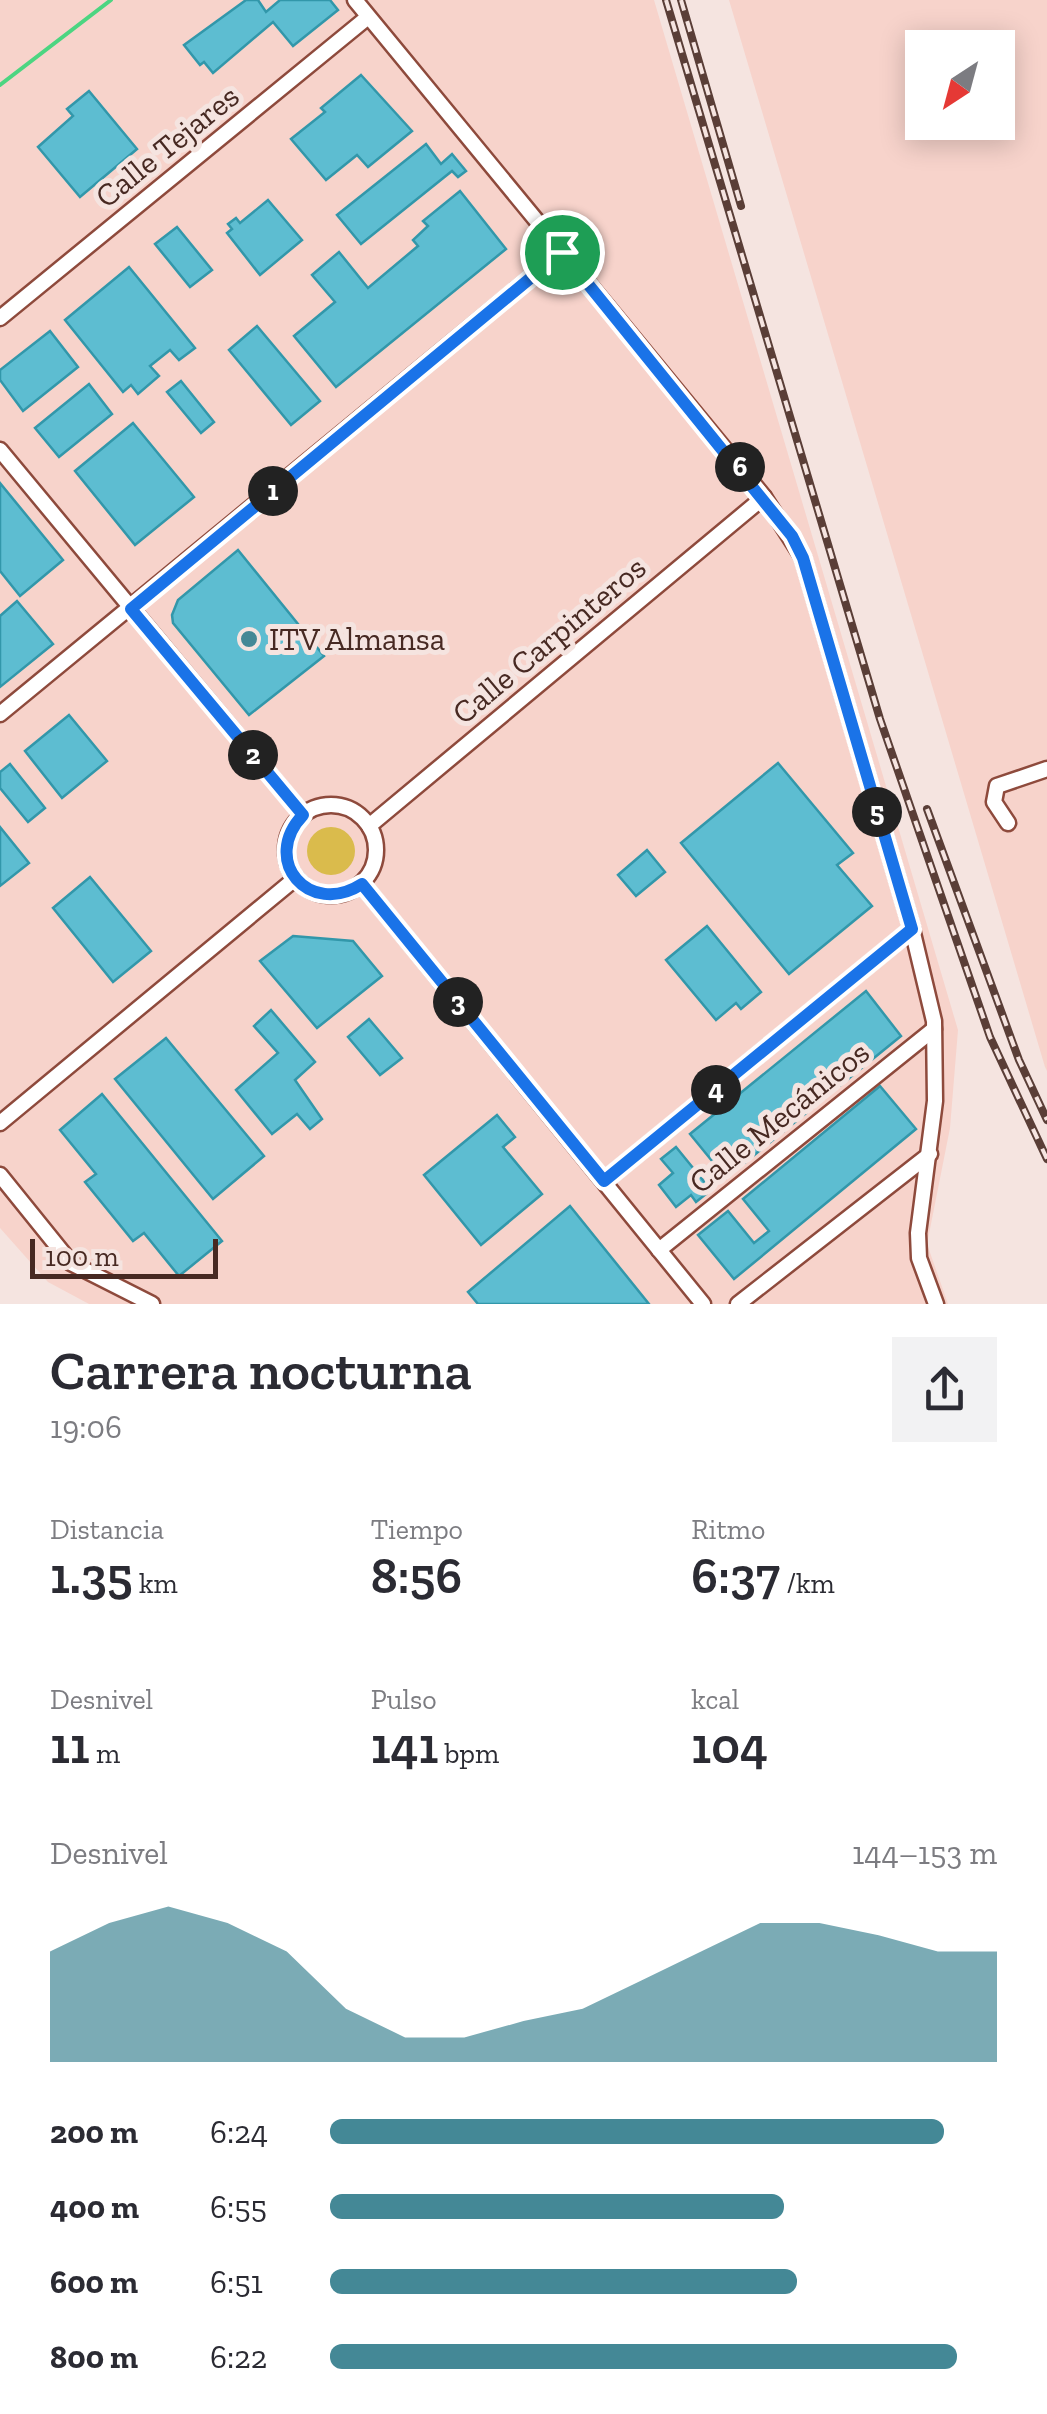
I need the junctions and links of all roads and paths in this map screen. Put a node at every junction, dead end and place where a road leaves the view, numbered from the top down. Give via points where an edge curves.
1 (354, 0) edge
2 (368, 17) junction
3 (562, 252) junction
4 (0, 318) edge
5 (0, 450) edge
6 (764, 497) junction
7 (131, 609) junction
8 (0, 714) edge
9 (1047, 769) edge
10 (303, 815) junction
11 (1008, 823) dead end
12 (369, 826) junction
13 (296, 878) junction
14 (362, 884) junction
15 (912, 929) junction
16 (934, 1029) junction
17 (0, 1123) edge
18 (930, 1154) junction
19 (0, 1175) edge
20 (604, 1181) junction
21 (660, 1250) junction
22 (152, 1304) edge
23 (703, 1304) edge
24 (738, 1304) edge
25 (936, 1304) edge

1 - 2 street
2 - 3 street
2 - 4 street, Calle Tejares
3 - 6 street
3 - 7 street
5 - 7 street
6 - 12 street, Calle Carpinteros
6 - 15 street via 803,558
7 - 8 street
7 - 10 street
9 - 11 street via 997,786 994,802
10 - 12 street via 331,805 359,814
10 - 13 street via 286,851
12 - 14 street via 377,850
13 - 14 street via 318,894 334,896
13 - 17 street
14 - 20 street
15 - 16 street
15 - 20 street
16 - 18 street
16 - 21 street, Calle Mecánicos
18 - 24 street
18 - 25 street via 918,1233
19 - 22 street via 72,1262
20 - 21 street
21 - 23 street

